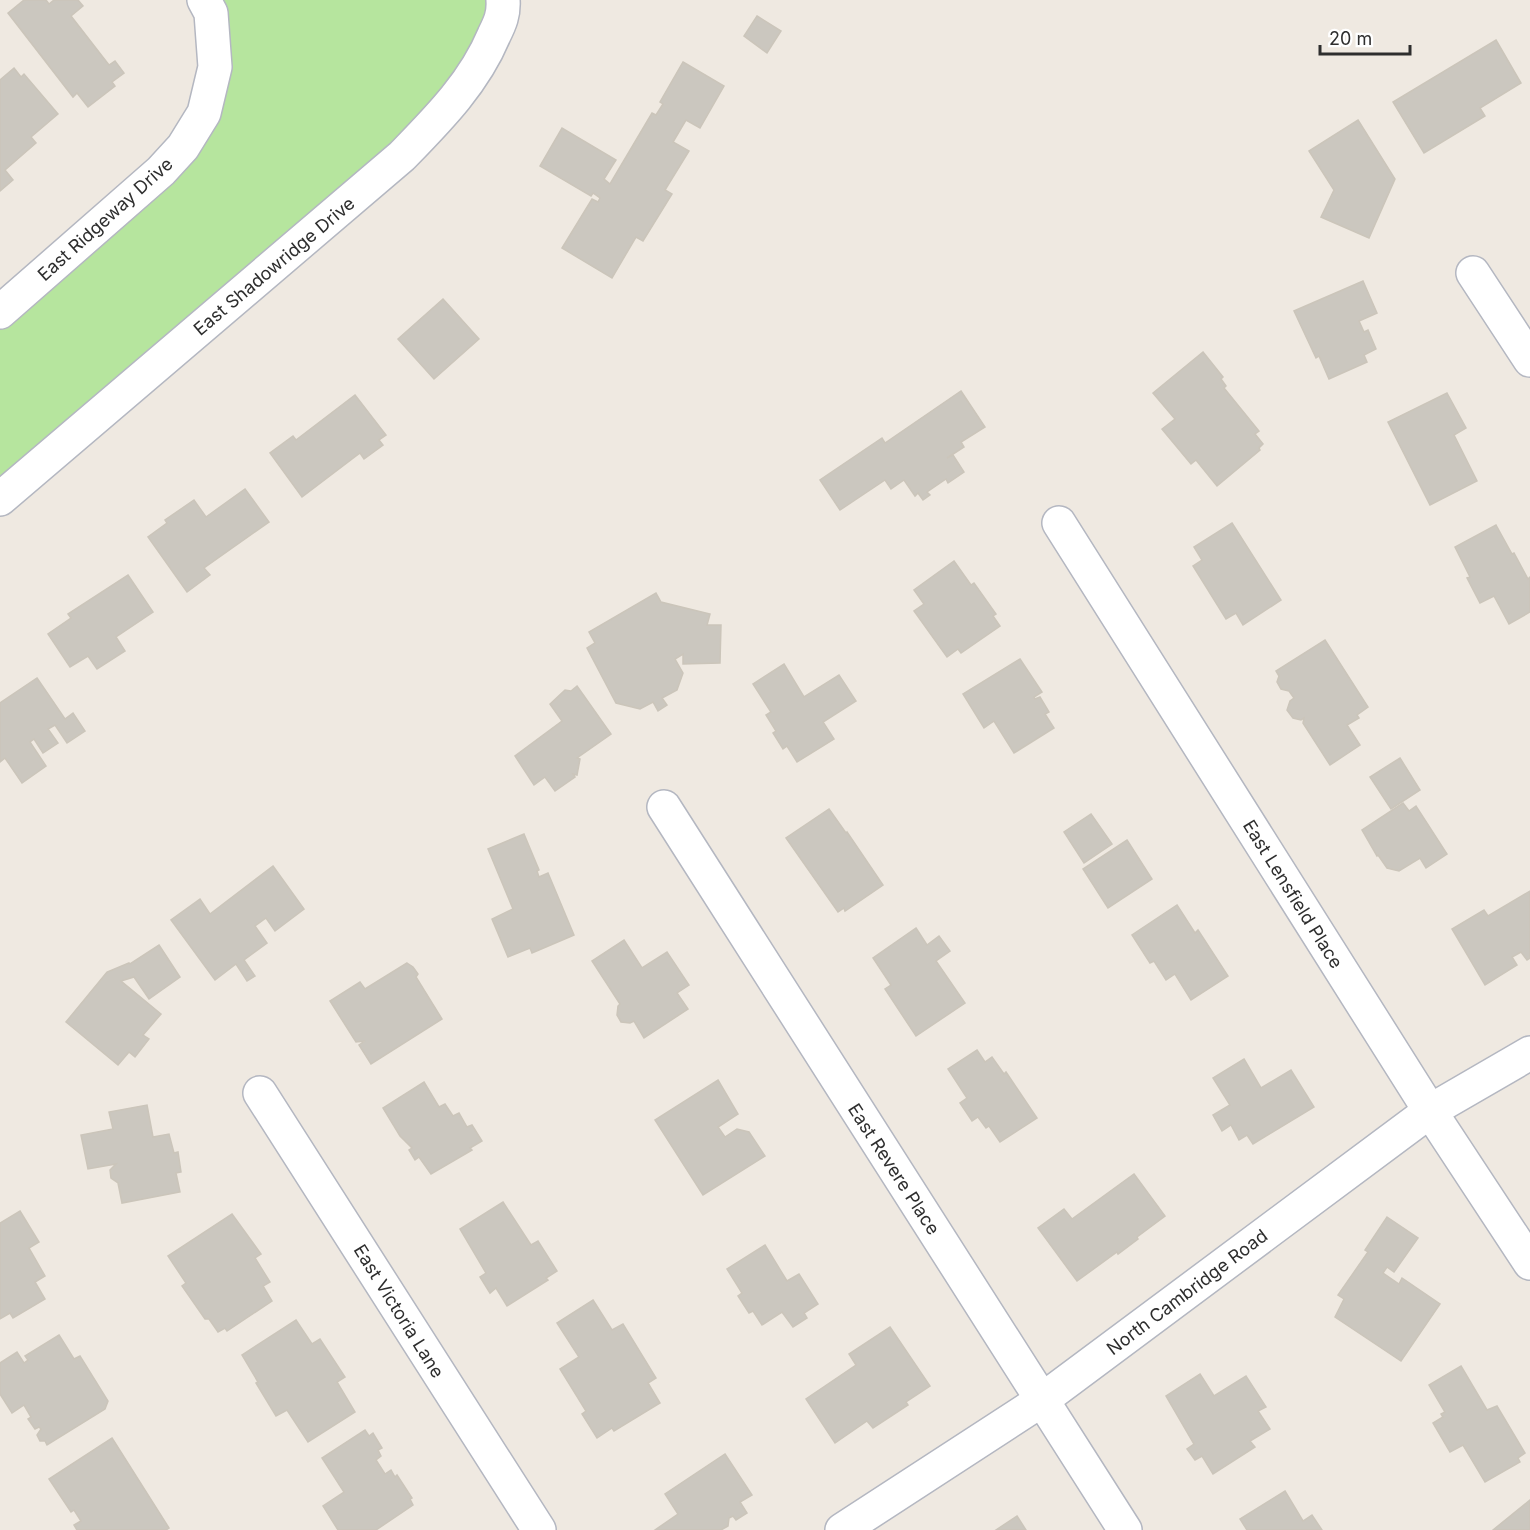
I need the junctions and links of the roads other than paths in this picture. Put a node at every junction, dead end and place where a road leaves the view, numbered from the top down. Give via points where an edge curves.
1 (503, 0) edge
2 (207, 7) edge
3 (1473, 273) dead end
4 (0, 312) edge
5 (1530, 360) edge
6 (0, 499) edge
7 (1059, 523) dead end
8 (663, 807) dead end
9 (1530, 1053) edge
10 (260, 1093) dead end
11 (1430, 1111) junction
12 (1530, 1263) edge
13 (1042, 1400) junction
14 (538, 1530) edge
15 (842, 1530) edge
16 (1125, 1530) edge

1 - 6 street, East Shadowridge Drive via 504,12 484,59 451,105 402,156
2 - 4 street, East Ridgeway Drive via 215,67 204,113 183,147 161,171
3 - 5 street
7 - 11 street, East Lensfield Place
8 - 13 street, East Revere Place
9 - 11 street, North Cambridge Road
10 - 14 street, East Victoria Lane
11 - 12 street, East Lensfield Place
11 - 13 street, North Cambridge Road
13 - 15 street, North Cambridge Road
13 - 16 street, East Revere Place

